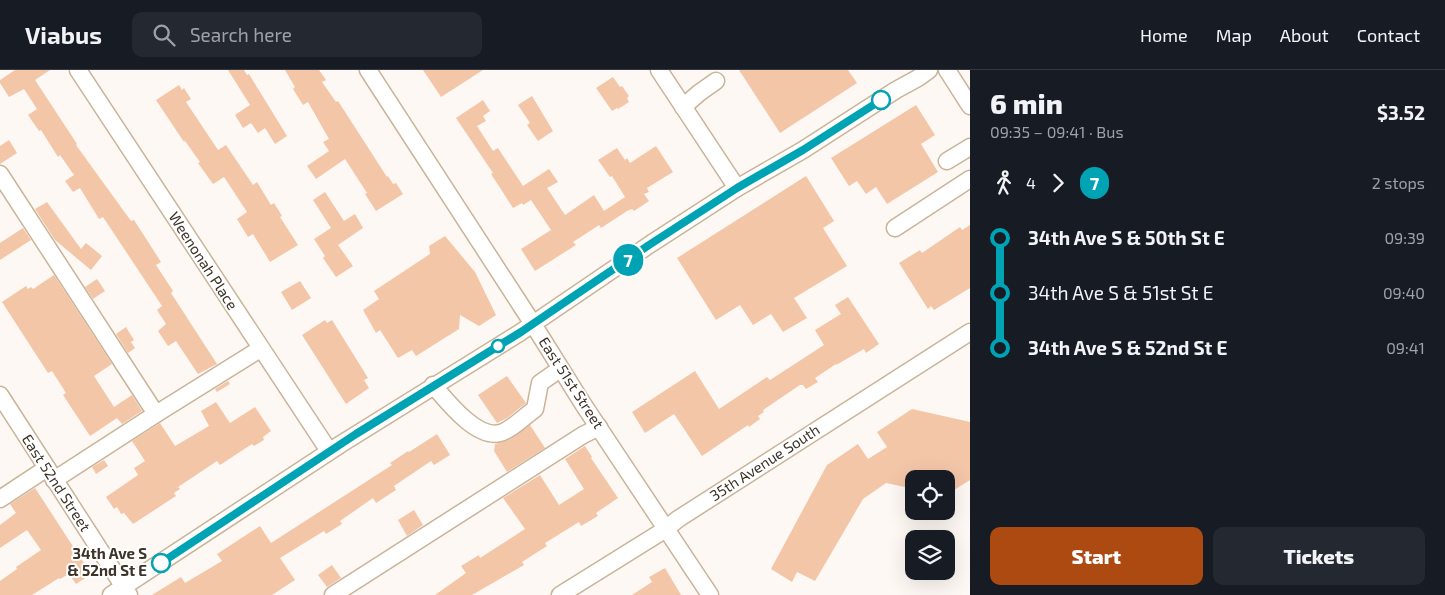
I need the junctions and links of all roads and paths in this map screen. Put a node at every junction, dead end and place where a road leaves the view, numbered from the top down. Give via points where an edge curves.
1 (78, 70) edge
2 (368, 70) edge
3 (659, 70) edge
4 (928, 70) edge
5 (947, 70) edge
6 (716, 81) dead end
7 (970, 106) edge
8 (683, 107) junction
9 (970, 147) edge
10 (947, 161) dead end
11 (0, 174) edge
12 (970, 179) edge
13 (737, 188) junction
14 (895, 228) dead end
15 (533, 324) junction
16 (970, 332) edge
17 (260, 349) junction
18 (560, 370) junction
19 (433, 385) junction
20 (0, 395) edge
21 (156, 414) junction
22 (599, 427) junction
23 (329, 451) junction
24 (51, 474) junction
25 (0, 499) edge
26 (666, 528) junction
27 (122, 592) edge
28 (333, 595) edge
29 (560, 595) edge
30 (710, 595) edge

1 - 17 street, Weenonah Place
2 - 15 street, East 51st Street
3 - 8 street
4 - 13 street
5 - 7 street
6 - 8 street
8 - 13 street
9 - 10 street
11 - 21 street
12 - 14 street
13 - 15 street
15 - 18 street, East 51st Street
15 - 19 street
16 - 26 street, 35th Avenue South
17 - 21 street
17 - 23 street, Weenonah Place
18 - 19 street via 540,383 535,409 502,433 492,434 466,422
18 - 22 street, East 51st Street
19 - 23 street
20 - 24 street, East 52nd Street
21 - 24 street
22 - 26 street, East 51st Street
22 - 28 street
23 - 27 street
24 - 25 street
24 - 27 street, East 52nd Street
26 - 29 street, 35th Avenue South
26 - 30 street, East 51st Street

